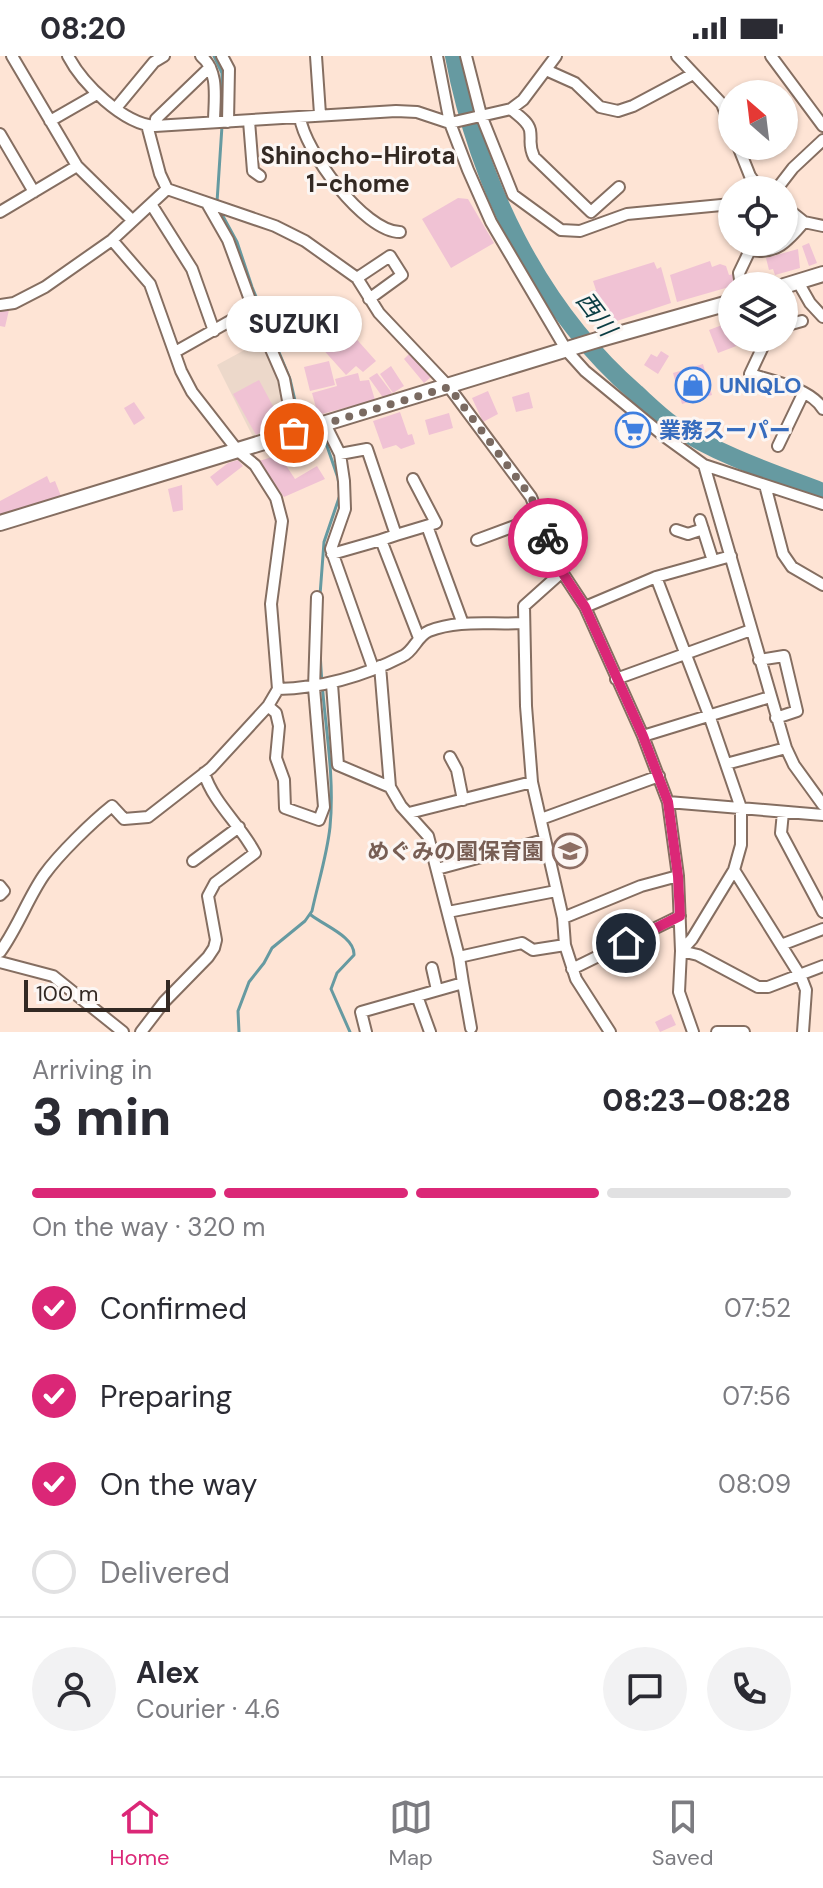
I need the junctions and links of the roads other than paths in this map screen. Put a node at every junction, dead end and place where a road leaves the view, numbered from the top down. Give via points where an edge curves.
1 (12, 56) edge
2 (68, 56) edge
3 (164, 56) edge
4 (201, 56) edge
5 (222, 56) edge
6 (316, 56) edge
7 (437, 56) edge
8 (466, 56) edge
9 (556, 56) edge
10 (677, 56) edge
11 (771, 56) edge
12 (210, 67) junction
13 (546, 70) junction
14 (693, 74) junction
15 (97, 94) junction
16 (718, 100) edge
17 (116, 108) junction
18 (511, 109) junction
19 (320, 114) junction
20 (478, 116) junction
21 (300, 117) junction
22 (50, 121) junction
23 (249, 121) junction
24 (214, 122) junction
25 (228, 122) junction
26 (453, 122) junction
27 (151, 125) junction
28 (823, 126) edge
29 (0, 134) edge
30 (823, 140) edge
31 (77, 166) junction
32 (260, 176) dead end
33 (787, 176) edge
34 (619, 187) dead end
35 (167, 189) junction
36 (34, 192) junction
37 (151, 204) junction
38 (208, 205) junction
39 (718, 205) edge
40 (0, 212) edge
41 (798, 217) edge
42 (132, 220) junction
43 (804, 222) junction
44 (823, 226) edge
45 (400, 232) dead end
46 (112, 240) junction
47 (739, 272) edge
48 (823, 274) edge
49 (357, 278) junction
50 (798, 282) edge
51 (798, 291) edge
52 (369, 299) junction
53 (0, 305) edge
54 (718, 306) edge
55 (253, 308) junction
56 (823, 317) edge
57 (802, 321) dead end
58 (798, 322) edge
59 (214, 331) junction
60 (571, 349) junction
61 (175, 352) junction
62 (760, 352) edge
63 (449, 387) junction
64 (803, 394) junction
65 (823, 409) edge
66 (325, 424) junction
67 (294, 433) junction
68 (778, 446) dead end
69 (238, 451) junction
70 (340, 454) junction
71 (704, 465) junction
72 (413, 479) dead end
73 (765, 485) junction
74 (823, 504) edge
75 (539, 517) junction
76 (0, 523) edge
77 (427, 526) junction
78 (676, 530) dead end
79 (396, 535) junction
80 (381, 540) junction
81 (477, 540) dead end
82 (332, 554) junction
83 (731, 556) junction
84 (713, 561) junction
85 (562, 572) junction
86 (656, 577) junction
87 (823, 585) edge
88 (317, 597) dead end
89 (585, 607) junction
90 (522, 623) junction
91 (463, 624) junction
92 (751, 630) junction
93 (419, 638) junction
94 (686, 654) junction
95 (759, 660) junction
96 (377, 667) junction
97 (616, 679) junction
98 (332, 684) junction
99 (314, 688) junction
100 (278, 689) junction
101 (770, 697) junction
102 (268, 706) junction
103 (709, 715) junction
104 (776, 718) junction
105 (643, 736) junction
106 (786, 748) junction
107 (450, 757) dead end
108 (726, 764) junction
109 (204, 773) junction
110 (659, 776) junction
111 (532, 782) junction
112 (390, 787) junction
113 (463, 800) junction
114 (668, 802) junction
115 (823, 805) edge
116 (741, 808) junction
117 (783, 812) junction
118 (409, 813) junction
119 (823, 815) edge
120 (541, 819) junction
121 (239, 827) junction
122 (544, 840) junction
123 (193, 861) dead end
124 (437, 869) junction
125 (734, 870) junction
126 (678, 876) junction
127 (0, 886) edge
128 (556, 891) junction
129 (0, 895) edge
130 (448, 912) junction
131 (823, 912) edge
132 (680, 916) junction
133 (563, 918) junction
134 (823, 929) edge
135 (565, 945) junction
136 (781, 945) junction
137 (681, 951) junction
138 (0, 952) edge
139 (459, 957) junction
140 (0, 962) edge
141 (823, 966) edge
142 (432, 968) dead end
143 (572, 969) junction
144 (801, 977) junction
145 (463, 983) junction
146 (437, 990) junction
147 (417, 996) junction
148 (471, 1028) dead end
149 (123, 1032) edge
150 (141, 1032) edge
151 (366, 1032) edge
152 (430, 1032) edge
153 (610, 1032) edge
154 (693, 1032) edge
155 (717, 1032) edge
156 (744, 1032) edge
157 (803, 1032) edge

1 - 22 street
2 - 15 street
3 - 17 street
4 - 12 street
5 - 25 street via 229,69
6 - 19 street
7 - 26 street
8 - 20 street
9 - 13 street
10 - 14 street
11 - 28 street
12 - 24 street
12 - 27 street
13 - 14 street via 575,83 600,107 618,111
13 - 18 street
14 - 16 street
15 - 17 street
15 - 22 street
17 - 27 street
18 - 20 street
18 - 34 street via 527,124 534,157 591,212
19 - 21 street
19 - 26 street via 417,112
20 - 26 street
20 - 39 street via 513,195 561,230 580,231 627,214
21 - 23 street
21 - 45 street via 308,143 356,208 391,232
22 - 31 street
23 - 25 street
23 - 32 street via 253,171
24 - 25 street
24 - 27 street
26 - 60 street via 491,222
27 - 35 street
29 - 36 street
30 - 33 street
31 - 36 street
31 - 42 street
35 - 37 street
35 - 38 street
36 - 40 street
37 - 42 street
37 - 59 street via 192,269
38 - 49 street via 275,226
38 - 55 street via 228,240
41 - 43 street
42 - 46 street
43 - 44 street
43 - 47 street via 776,250 750,250
46 - 53 street via 45,287
46 - 61 street via 150,284
48 - 50 highway
49 - 52 street
49 - 52 street via 390,256 402,275
51 - 56 street
52 - 63 street
54 - 60 highway
55 - 59 street
55 - 67 street via 284,379
57 - 58 street
59 - 61 street
60 - 63 highway
60 - 71 street via 585,371
61 - 69 street via 192,392
62 - 64 street via 750,374
63 - 66 highway
63 - 75 street via 531,497
64 - 65 street
64 - 68 street
66 - 67 highway
66 - 70 street
67 - 69 highway
69 - 76 highway
69 - 100 street via 255,465 276,498 282,521 271,604
70 - 79 street via 367,449
70 - 82 street via 345,509
71 - 73 street
71 - 83 street
72 - 77 street via 436,523
73 - 74 street
73 - 87 street via 783,554 792,567
75 - 81 street
75 - 85 street
77 - 79 street
77 - 91 street
78 - 84 street via 688,534 702,525
79 - 80 street
80 - 82 street
80 - 93 street
82 - 96 street
83 - 84 street
83 - 92 street
84 - 86 street
85 - 89 street
85 - 90 street via 524,606
86 - 89 street
86 - 94 street
88 - 99 street
89 - 97 street
90 - 91 street
90 - 111 street
91 - 93 street
92 - 94 street
92 - 95 street
93 - 96 street via 407,655
94 - 97 street
94 - 103 street
95 - 101 street
95 - 104 street via 784,656 797,711
96 - 98 street
96 - 112 street
97 - 105 street
98 - 99 street
98 - 112 street via 338,765
99 - 100 street
99 - 102 street via 324,807 319,820 285,808 276,758 279,726
100 - 102 street
101 - 103 street
101 - 104 street
102 - 109 street
103 - 105 street
103 - 108 street
104 - 106 street
105 - 110 street
106 - 108 street
106 - 115 street
107 - 113 street
108 - 116 street
109 - 121 street via 210,791
109 - 138 street via 148,817 124,819 112,806 100,815 44,875
110 - 114 street
110 - 120 street
111 - 113 street
111 - 120 street
112 - 118 street
113 - 118 street
114 - 116 street
114 - 126 street
116 - 117 street
116 - 125 street via 741,845
117 - 119 street
117 - 131 street via 781,833
118 - 124 street via 428,836
120 - 122 street
121 - 123 street
121 - 150 street via 255,853 215,883 208,896 214,948
122 - 124 street
122 - 128 street
124 - 130 street
125 - 136 street
125 - 137 street
126 - 132 street
126 - 133 street
127 - 129 street
128 - 130 street
128 - 133 street
130 - 139 street
132 - 137 street
132 - 143 street
133 - 135 street
134 - 136 street
135 - 139 street via 533,950 522,943
135 - 143 street
136 - 144 street
137 - 144 street via 758,987
137 - 154 street via 679,992
139 - 145 street
140 - 149 street via 53,976
141 - 144 street
142 - 146 street
143 - 153 street
144 - 157 street via 806,990
145 - 146 street
145 - 148 street
146 - 147 street
147 - 151 street via 361,1012
147 - 152 street
155 - 156 street

